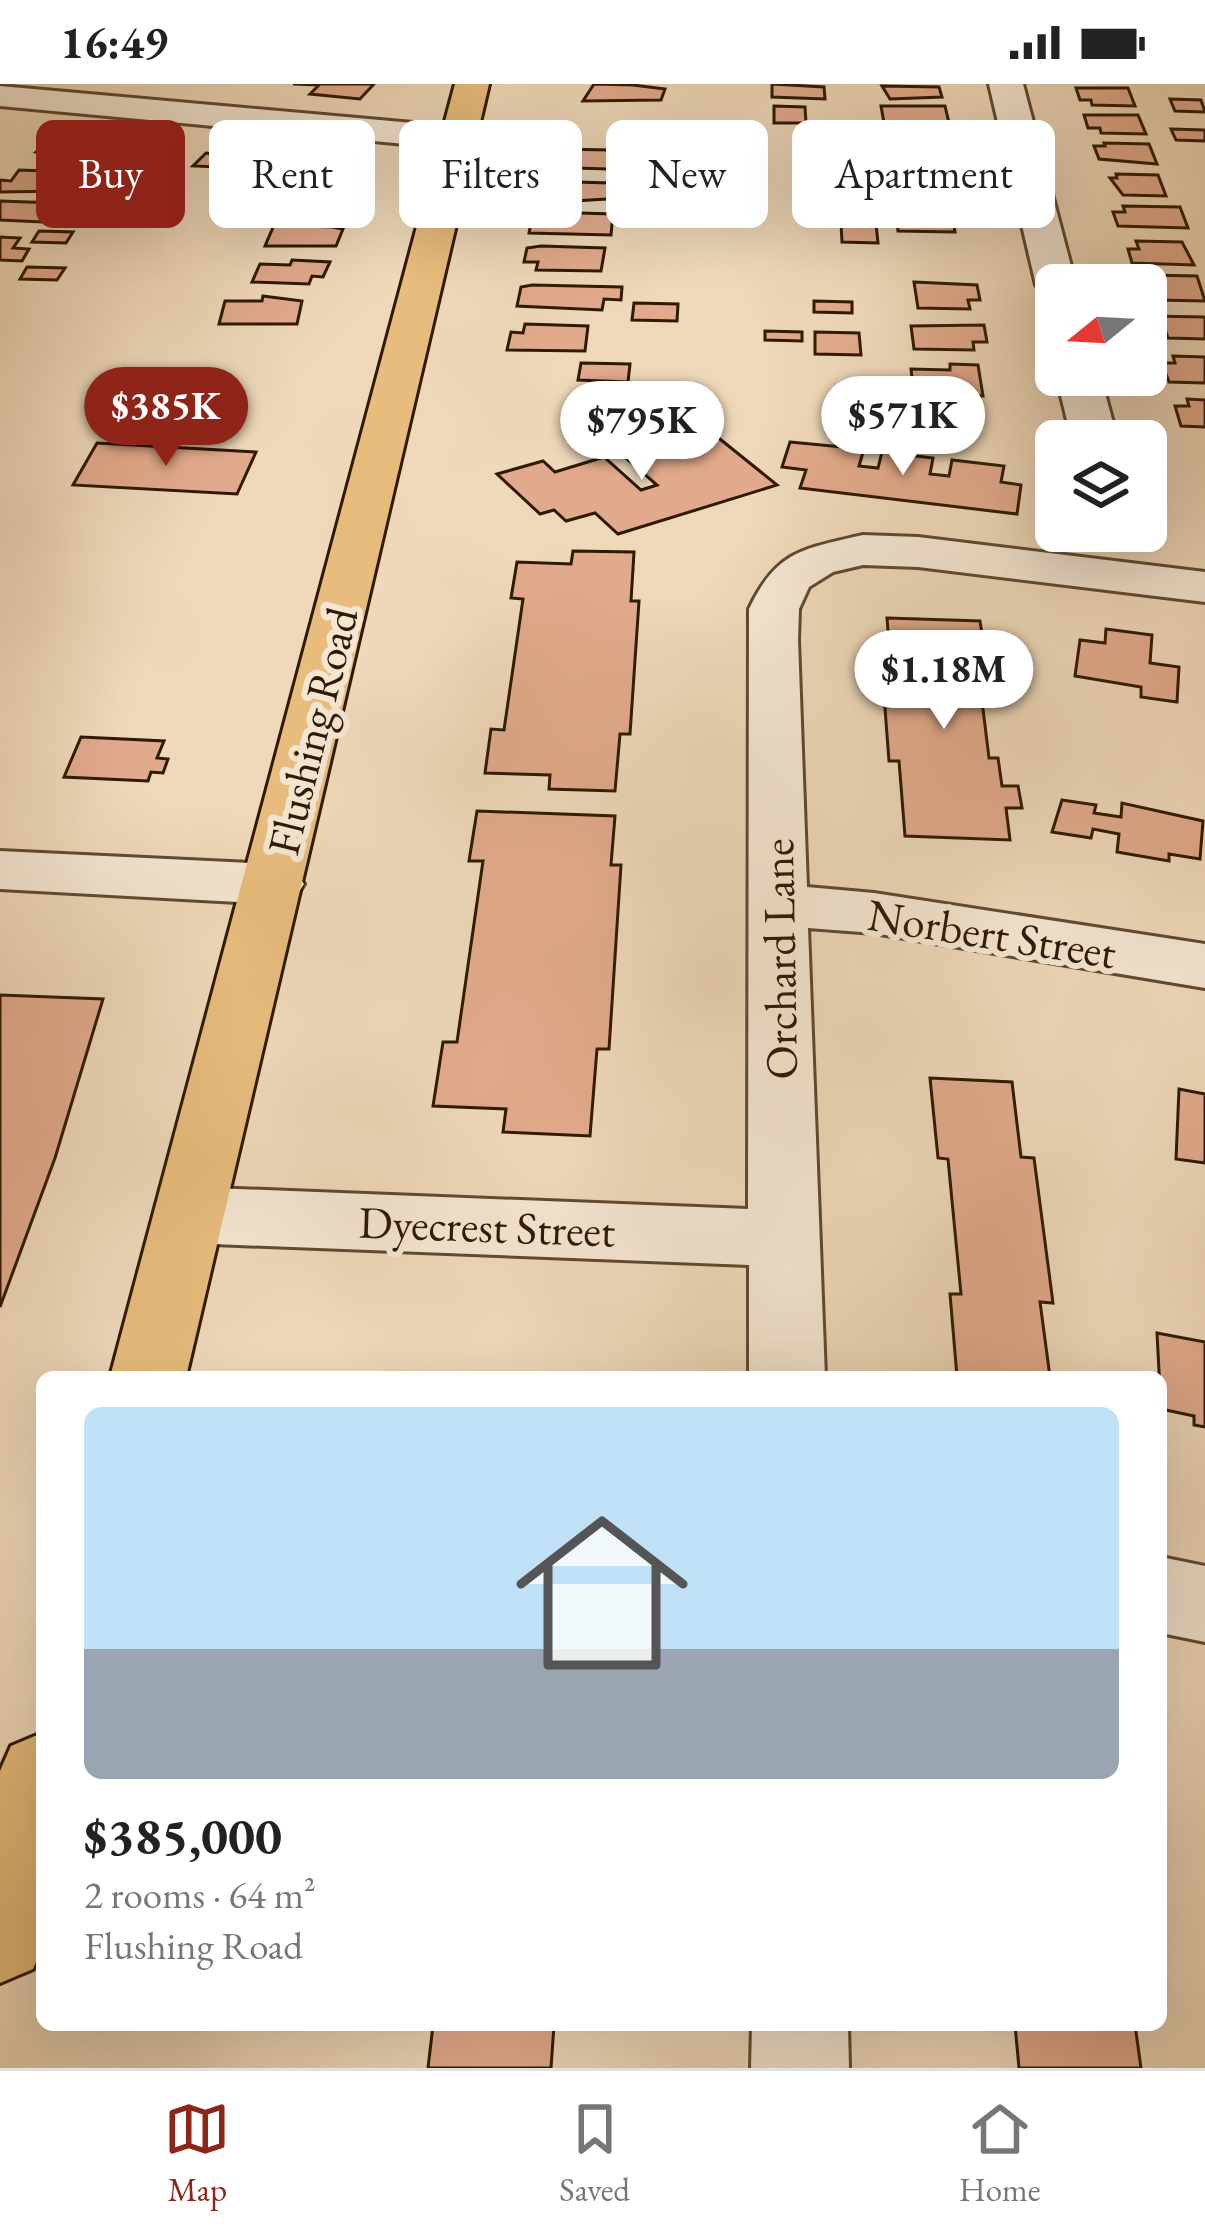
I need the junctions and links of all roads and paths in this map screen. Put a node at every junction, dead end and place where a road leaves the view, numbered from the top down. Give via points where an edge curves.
1 (6, 84) edge
2 (472, 84) edge
3 (1006, 84) edge
4 (0, 94) edge
5 (463, 120) edge
6 (399, 132) edge
7 (436, 228) edge
8 (1051, 264) edge
9 (1120, 554) edge
10 (1205, 587) edge
11 (0, 870) edge
12 (274, 884) junction
13 (778, 905) junction
14 (1205, 966) edge
15 (189, 1215) junction
16 (784, 1238) junction
17 (150, 1371) edge
18 (787, 1371) edge
19 (1167, 1596) edge
20 (1205, 1604) edge
21 (36, 1801) edge
22 (0, 1936) edge
23 (800, 2031) edge
24 (800, 2068) edge

1 - 4 street
2 - 5 main road, Flushing Road
3 - 8 street
4 - 6 street
7 - 12 main road, Flushing Road
9 - 10 street
9 - 13 street, Orchard Lane via 888,549 816,561 788,579 774,609
11 - 12 street
12 - 15 main road, Flushing Road
13 - 14 street, Norbert Street
13 - 16 street, Orchard Lane
15 - 16 street, Dyecrest Street
15 - 17 main road, Flushing Road
16 - 18 street, Orchard Lane
19 - 20 street
21 - 22 main road
23 - 24 street

